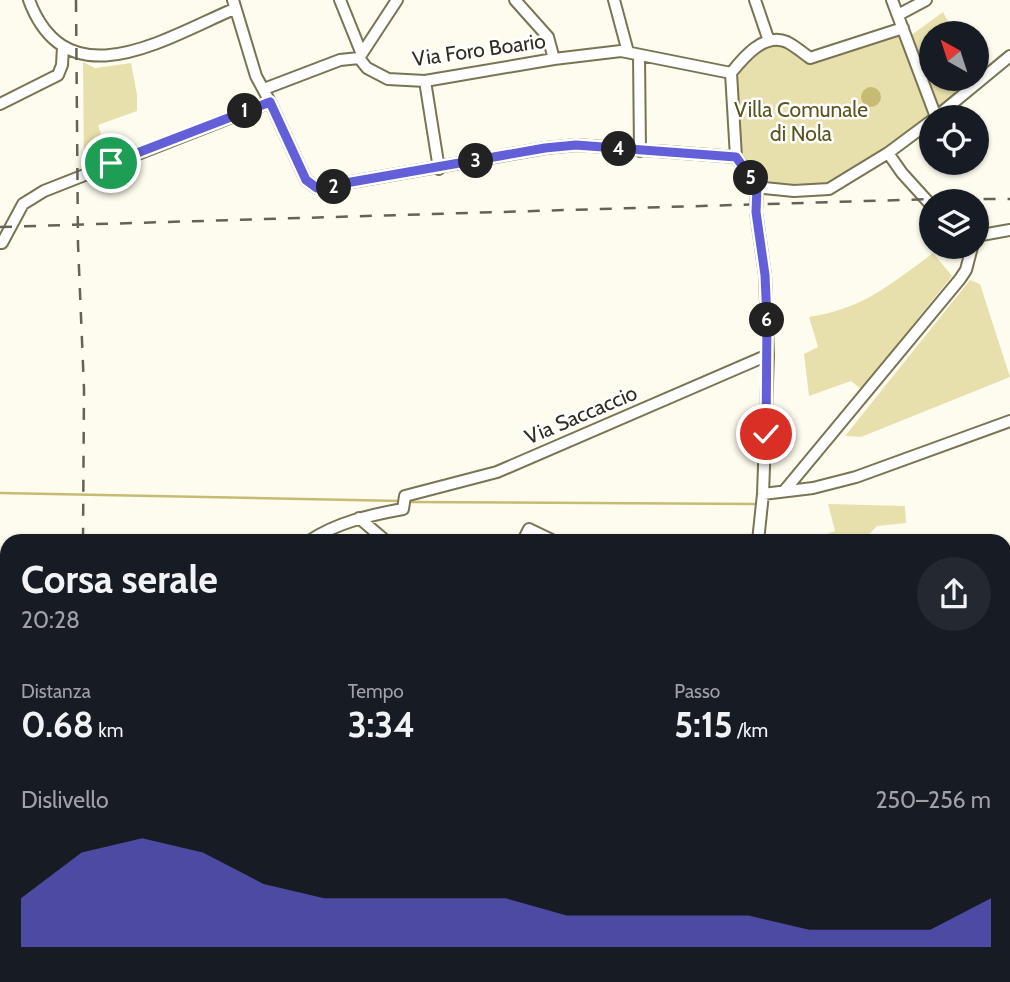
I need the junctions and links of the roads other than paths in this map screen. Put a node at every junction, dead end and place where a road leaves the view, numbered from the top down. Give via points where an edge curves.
1 (29, 0) edge
2 (340, 0) edge
3 (397, 0) edge
4 (516, 0) edge
5 (614, 0) edge
6 (755, 0) edge
7 (892, 0) edge
8 (926, 0) edge
9 (233, 5) edge
10 (898, 15) junction
11 (902, 28) junction
12 (769, 41) junction
13 (63, 47) junction
14 (633, 53) junction
15 (360, 55) junction
16 (1010, 57) edge
17 (554, 59) junction
18 (731, 73) junction
19 (425, 81) junction
20 (264, 89) junction
21 (270, 102) junction
22 (0, 104) edge
23 (931, 105) edge
24 (951, 105) edge
25 (919, 130) edge
26 (640, 151) junction
27 (888, 153) junction
28 (736, 157) junction
29 (439, 169) junction
30 (757, 186) junction
31 (919, 192) edge
32 (1010, 230) edge
33 (989, 234) edge
34 (0, 243) edge
35 (969, 259) edge
36 (768, 355) junction
37 (1010, 421) edge
38 (785, 490) junction
39 (763, 494) junction
40 (359, 518) junction
41 (324, 534) edge
42 (378, 534) edge
43 (759, 534) edge

1 - 13 street via 41,26
2 - 15 street
3 - 15 street
4 - 17 street via 548,37
5 - 14 street
6 - 12 street
7 - 10 street
8 - 10 street
9 - 13 street via 138,50 85,55
9 - 20 street
10 - 11 street
11 - 12 street via 810,58 787,42
11 - 23 street
12 - 18 street via 753,49
13 - 22 street via 58,75
14 - 17 street, Via Foro Boario
14 - 18 street, Via Foro Boario
14 - 26 street
15 - 19 street, Via Foro Boario via 367,68 388,79
15 - 20 street
16 - 24 street
17 - 19 street, Via Foro Boario
18 - 28 street
19 - 29 street
20 - 21 street
21 - 29 street via 306,180 317,188
21 - 34 street via 44,191 23,204
25 - 27 street
26 - 28 street
26 - 29 street via 576,145
27 - 30 street via 829,189 783,191
27 - 31 street
28 - 30 street
30 - 36 street
32 - 33 street
35 - 38 street via 960,279
36 - 39 street
36 - 40 street, Via Saccaccio via 496,472 405,496 403,509
37 - 38 street via 856,477
38 - 39 street
39 - 43 street
40 - 41 street
40 - 42 street

